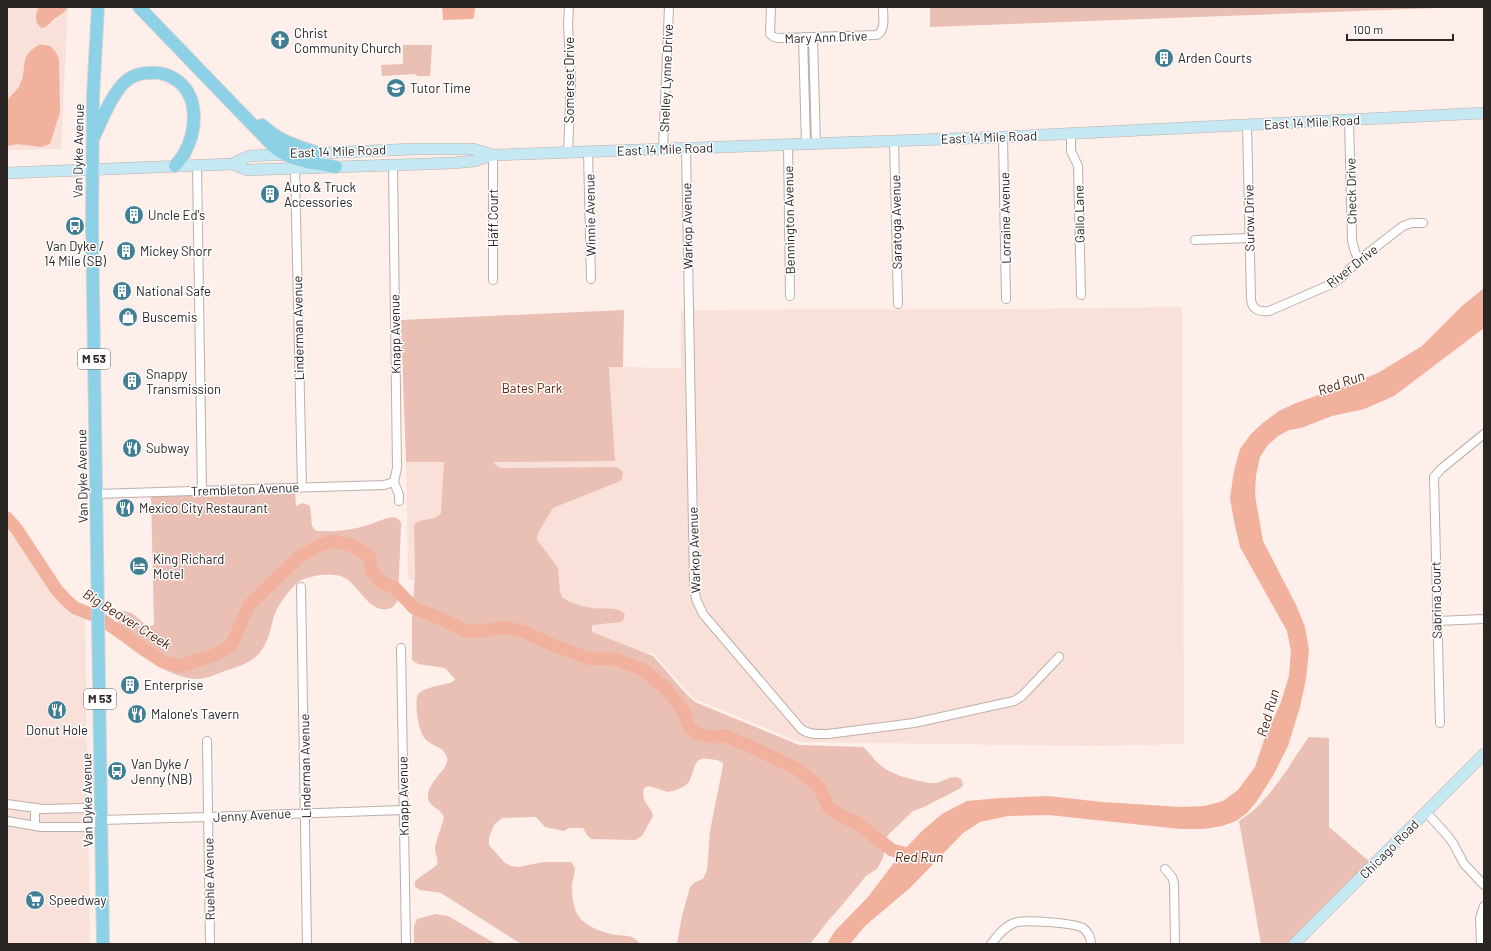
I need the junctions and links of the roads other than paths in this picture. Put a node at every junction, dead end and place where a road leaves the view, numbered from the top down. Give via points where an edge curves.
1 (98, 7) edge
2 (139, 7) edge
3 (149, 7) edge
4 (569, 7) edge
5 (669, 7) edge
6 (771, 7) edge
7 (883, 7) edge
8 (803, 37) junction
9 (813, 37) junction
10 (1484, 113) edge
11 (1350, 120) junction
12 (1247, 125) junction
13 (1071, 133) junction
14 (1003, 137) junction
15 (894, 140) junction
16 (92, 141) junction
17 (788, 144) junction
18 (811, 144) junction
19 (686, 148) junction
20 (663, 149) junction
21 (588, 151) junction
22 (568, 152) junction
23 (318, 153) junction
24 (282, 154) junction
25 (493, 155) junction
26 (232, 164) junction
27 (197, 165) junction
28 (175, 166) junction
29 (393, 166) junction
30 (336, 168) junction
31 (91, 169) junction
32 (295, 169) junction
33 (7, 172) edge
34 (1423, 223) dead end
35 (1249, 238) junction
36 (1196, 240) dead end
37 (1360, 260) junction
38 (591, 279) dead end
39 (493, 280) dead end
40 (1081, 295) dead end
41 (790, 296) dead end
42 (1006, 299) dead end
43 (898, 304) dead end
44 (1256, 310) joint
45 (1484, 434) edge
46 (394, 482) junction
47 (302, 487) junction
48 (202, 491) junction
49 (96, 494) junction
50 (399, 501) dead end
51 (301, 587) dead end
52 (1484, 619) edge
53 (1437, 621) junction
54 (401, 648) dead end
55 (1059, 657) dead end
56 (1440, 723) dead end
57 (206, 741) dead end
58 (1484, 754) edge
59 (7, 804) edge
60 (35, 808) junction
61 (402, 810) junction
62 (1426, 812) junction
63 (306, 813) junction
64 (208, 818) junction
65 (101, 820) junction
66 (7, 821) edge
67 (35, 826) junction
68 (1165, 869) dead end
69 (1484, 885) edge
70 (1484, 906) edge
71 (103, 944) edge
72 (210, 944) edge
73 (307, 944) edge
74 (406, 944) edge
75 (991, 944) edge
76 (1091, 944) edge
77 (1175, 944) edge
78 (1294, 944) edge
79 (1481, 944) edge

1 - 16 main road, Van Dyke Avenue / M 53
2 - 24 main road
3 - 23 main road via 268,130 290,144
4 - 22 street, Somerset Drive via 571,82
5 - 20 street, Shelley Lynne Drive
6 - 8 street, Mary Ann Drive via 772,36
7 - 9 street, Mary Ann Drive via 881,33
8 - 9 street, Mary Ann Drive
8 - 18 street
9 - 18 street
10 - 11 main road, East 14 Mile Road
11 - 12 main road, East 14 Mile Road
11 - 37 street, Check Drive via 1352,240
12 - 13 main road, East 14 Mile Road
12 - 35 street, Surow Drive
13 - 14 main road, East 14 Mile Road
13 - 40 street, Gallo Lane via 1071,151 1078,166
14 - 15 main road, East 14 Mile Road
14 - 42 street, Lorraine Avenue
15 - 18 main road, East 14 Mile Road
15 - 43 street, Saratoga Avenue
16 - 28 main road via 114,96 126,81 139,74 161,73 174,78 184,87 193,106 194,122 188,144 184,155
16 - 31 main road, Van Dyke Avenue / M 53
17 - 18 main road, East 14 Mile Road
17 - 19 main road, East 14 Mile Road
17 - 41 street, Bennington Avenue
19 - 20 main road, East 14 Mile Road
19 - 55 street, Warkop Avenue via 694,583 696,599 703,614 807,733 828,734 914,722 1014,701 1022,696
20 - 21 main road, East 14 Mile Road
21 - 22 main road, East 14 Mile Road
21 - 38 street, Winnie Avenue
22 - 25 main road, East 14 Mile Road
23 - 24 main road, East 14 Mile Road
23 - 25 main road, East 14 Mile Road via 390,149 473,149
24 - 26 main road, East 14 Mile Road via 249,156
24 - 30 main road via 294,160
25 - 29 main road, East 14 Mile Road via 474,161
25 - 39 street, Haff Court
26 - 27 main road, East 14 Mile Road
26 - 32 main road, East 14 Mile Road via 247,170
27 - 28 main road, East 14 Mile Road
27 - 48 street
28 - 31 main road, East 14 Mile Road
29 - 30 main road, East 14 Mile Road
29 - 46 street, Knapp Avenue via 397,468
30 - 32 main road, East 14 Mile Road
31 - 33 main road, East 14 Mile Road
31 - 49 main road, Van Dyke Avenue / M 53
32 - 47 street, Linderman Avenue
34 - 37 street, River Drive via 1403,226
35 - 36 street
35 - 44 street, Surow Drive via 1251,299
37 - 44 street, River Drive via 1328,286 1269,311
45 - 53 street, Sabrina Court via 1441,469 1434,478
46 - 47 street, Trembleton Avenue via 384,485
46 - 50 street, Knapp Avenue
47 - 48 street, Trembleton Avenue
48 - 49 street, Trembleton Avenue
49 - 65 main road, Van Dyke Avenue / M 53
51 - 63 street, Linderman Avenue
52 - 53 street
53 - 56 street, Sabrina Court
54 - 61 street, Knapp Avenue
57 - 64 street, Ruehle Avenue
58 - 62 main road, Chicago Road
59 - 60 street
60 - 65 street via 85,808
60 - 67 street
61 - 63 street, Jenny Avenue
61 - 74 street, Knapp Avenue
62 - 69 street via 1453,843 1464,864
62 - 78 main road, Chicago Road
63 - 64 street, Jenny Avenue
63 - 73 street, Linderman Avenue
64 - 65 street, Jenny Avenue
64 - 72 street, Ruehle Avenue
65 - 67 street, Jenny Avenue via 84,827
65 - 71 main road, Van Dyke Avenue / M 53
66 - 67 street, Jenny Avenue
68 - 77 street via 1174,883
70 - 79 street via 1480,918
75 - 76 street via 1002,931 1019,922 1077,925 1089,934

